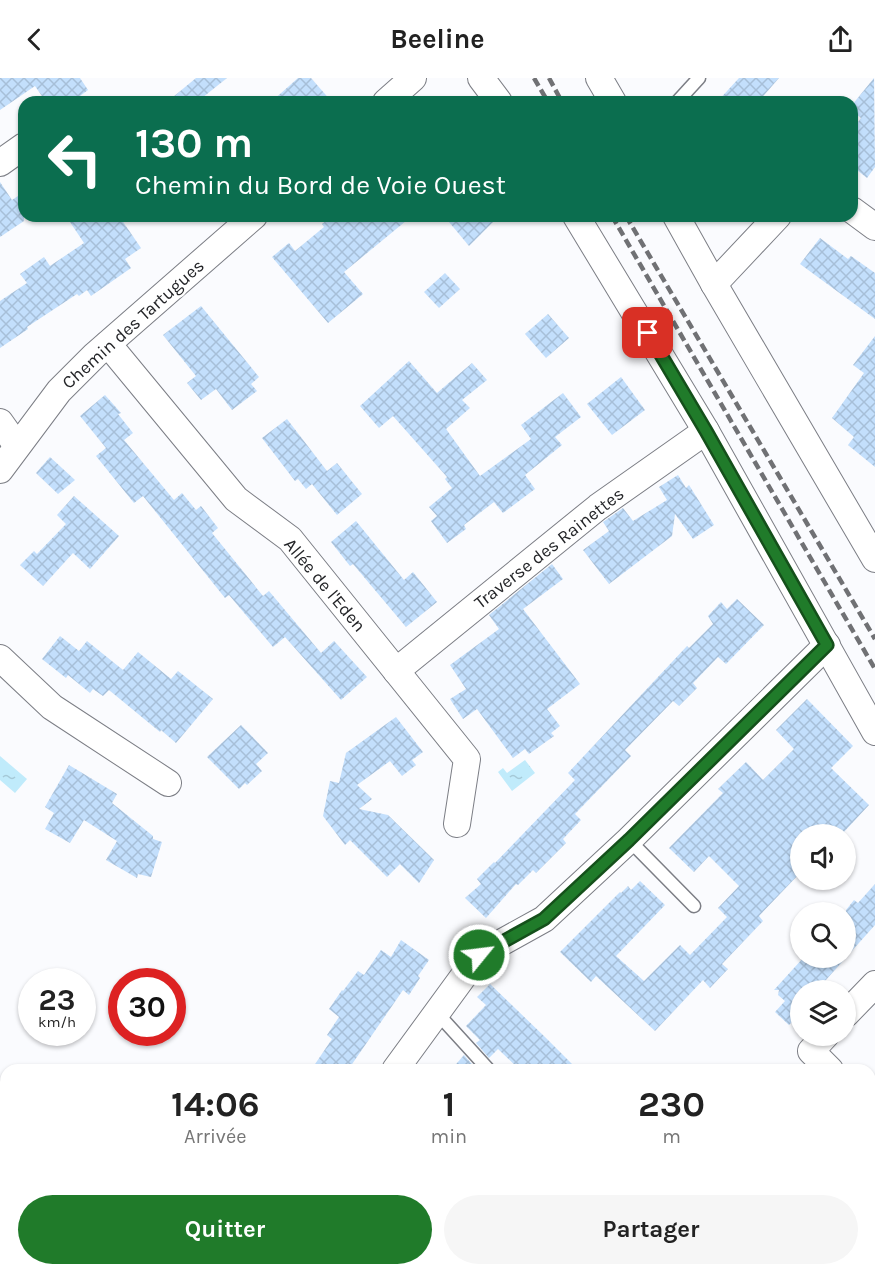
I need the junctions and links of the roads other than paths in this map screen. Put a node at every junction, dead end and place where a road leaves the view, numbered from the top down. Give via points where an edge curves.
1 (413, 78) edge
2 (481, 78) edge
3 (599, 78) edge
4 (699, 78) edge
5 (393, 96) edge
6 (494, 96) edge
7 (610, 96) edge
8 (682, 96) edge
9 (18, 150) edge
10 (0, 163) edge
11 (858, 214) edge
12 (247, 222) edge
13 (580, 222) edge
14 (679, 222) edge
15 (772, 222) edge
16 (875, 227) edge
17 (714, 284) junction
18 (108, 344) junction
19 (0, 422) edge
20 (706, 431) junction
21 (17, 446) junction
22 (0, 470) edge
23 (875, 559) edge
24 (827, 645) junction
25 (0, 658) edge
26 (396, 671) junction
27 (875, 732) edge
28 (168, 783) dead end
29 (457, 824) dead end
30 (629, 840) junction
31 (694, 906) dead end
32 (875, 984) edge
33 (856, 1004) edge
34 (437, 1013) junction
35 (820, 1046) edge
36 (399, 1064) edge
37 (484, 1064) edge
38 (828, 1064) edge

1 - 5 street
2 - 6 street
3 - 7 street
4 - 8 lane
9 - 10 street
11 - 16 street
12 - 18 street, Chemin des Tartugues
13 - 20 street
14 - 17 street
15 - 17 street
17 - 23 street
18 - 21 street, Chemin des Tartugues via 59,391
18 - 26 street, Allée de l'Eden via 236,499 290,539
19 - 21 street
20 - 24 street
20 - 26 street, Traverse des Rainettes via 598,507
21 - 22 street, Chemin des Tartugues
24 - 27 street
24 - 30 street
25 - 28 street via 52,707
26 - 29 street, Allée de l'Eden via 467,759
30 - 31 lane
30 - 34 street via 544,919 479,955
32 - 33 street
34 - 36 street
34 - 37 lane
35 - 38 street

